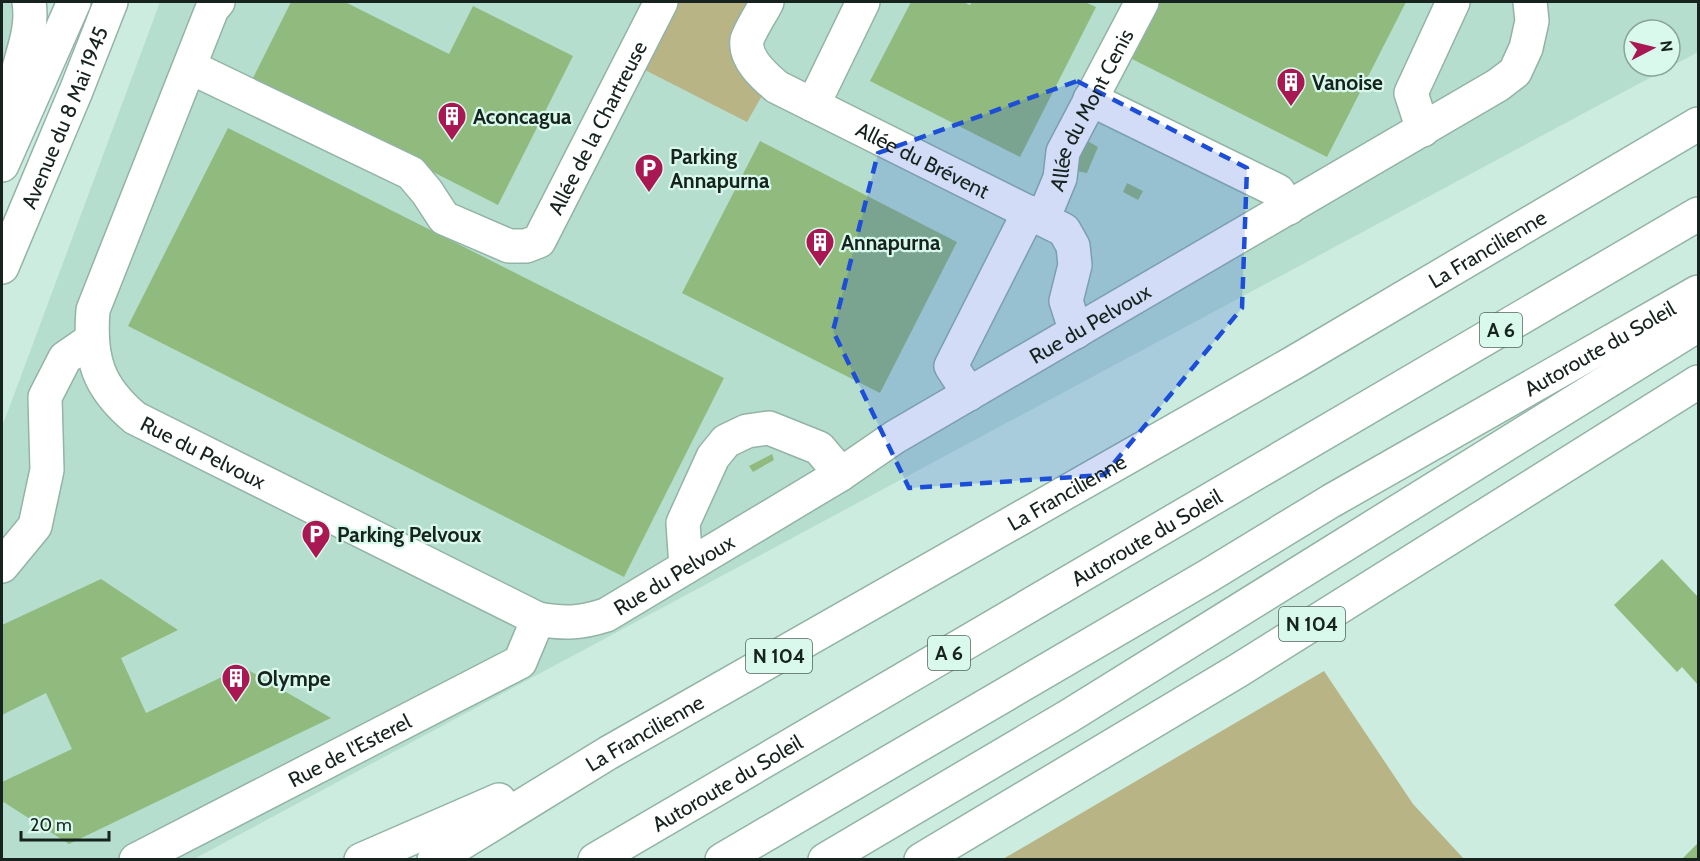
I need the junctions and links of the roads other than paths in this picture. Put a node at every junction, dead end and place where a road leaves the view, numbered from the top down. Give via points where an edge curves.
1 (29, 2) edge
2 (74, 2) edge
3 (111, 2) edge
4 (136, 2) edge
5 (218, 2) edge
6 (662, 2) edge
7 (767, 2) edge
8 (863, 2) edge
9 (1142, 2) edge
10 (1453, 2) edge
11 (1530, 2) edge
12 (190, 67) junction
13 (76, 91) junction
14 (1090, 99) junction
15 (813, 105) junction
16 (1698, 124) edge
17 (1423, 130) junction
18 (2, 163) edge
19 (1289, 208) junction
20 (1698, 214) edge
21 (1036, 215) junction
22 (2, 267) edge
23 (1698, 292) edge
24 (1698, 325) edge
25 (1076, 332) junction
26 (91, 340) junction
27 (1698, 382) edge
28 (969, 394) junction
29 (841, 474) junction
30 (2, 566) edge
31 (686, 567) junction
32 (538, 619) junction
33 (608, 753) junction
34 (136, 860) edge
35 (361, 860) edge
36 (434, 860) edge
37 (595, 860) edge
38 (722, 860) edge
39 (825, 860) edge
40 (921, 860) edge

1 - 18 main road via 29,38 18,72
2 - 18 main road, Avenue du 8 Mai 1945
3 - 13 main road, Avenue du 8 Mai 1945
4 - 13 main road
5 - 12 main road, Rue du Pelvoux
6 - 12 main road, Allée de la Chartreuse via 539,241 526,246 509,246 444,218 411,173
7 - 15 main road, Allée du Brévent via 747,41 750,56 760,74
8 - 15 main road
9 - 14 main road, Allée du Mont Cenis
10 - 17 main road via 1411,93
11 - 17 main road, Rue du Pelvoux via 1532,21 1515,72
12 - 26 main road, Rue du Pelvoux via 93,310
13 - 22 main road, Avenue du 8 Mai 1945
14 - 19 main road via 1278,191
14 - 21 main road, Allée du Mont Cenis via 1063,152 1060,178
15 - 21 main road, Allée du Brévent
16 - 33 main road, La Francilienne / N 104 via 1313,352
17 - 19 main road, Rue du Pelvoux
19 - 25 main road, Rue du Pelvoux
20 - 37 main road, Autoroute du Soleil / A 6
21 - 25 main road, Allée du Brévent via 1064,230 1073,246 1075,265 1066,301
21 - 28 main road, Allée du Mont Cenis via 951,366
23 - 38 main road, Autoroute du Soleil via 1331,501
24 - 39 main road via 1069,716
25 - 28 main road, Rue du Pelvoux
26 - 30 main road via 64,358 45,397 47,470 35,526
26 - 32 main road, Rue du Pelvoux via 99,374 116,401 135,418
27 - 40 main road, N 104 via 1239,670
28 - 29 main road, Rue du Pelvoux
29 - 31 main road, Rue du Pelvoux
29 - 31 main road via 819,448 769,428 747,431 726,441 713,458 683,523
31 - 32 main road, Rue du Pelvoux via 606,615 582,622
32 - 34 main road, Rue de l'Esterel via 520,662
33 - 35 main road
33 - 36 main road, La Francilienne / N 104

